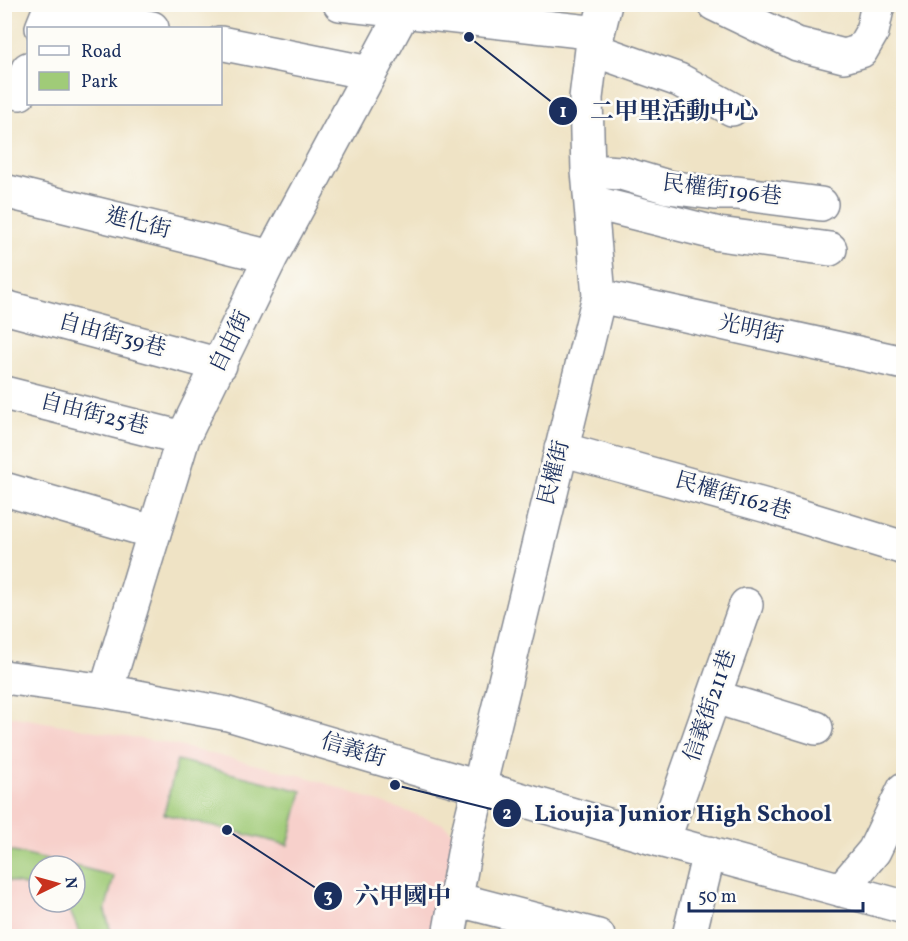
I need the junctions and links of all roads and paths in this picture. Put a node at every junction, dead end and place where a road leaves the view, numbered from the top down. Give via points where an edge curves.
1 (340, 4) edge
2 (714, 4) edge
3 (878, 4) edge
4 (403, 12) junction
5 (42, 27) edge
6 (147, 27) edge
7 (598, 29) edge
8 (222, 43) edge
9 (369, 73) junction
10 (732, 109) dead end
11 (589, 186) junction
12 (4, 191) edge
13 (821, 204) dead end
14 (830, 249) dead end
15 (272, 257) junction
16 (599, 296) junction
17 (4, 307) edge
18 (903, 363) edge
19 (220, 365) junction
20 (4, 393) edge
21 (183, 438) junction
22 (561, 448) junction
23 (4, 489) edge
24 (153, 532) junction
25 (903, 548) edge
26 (746, 606) dead end
27 (4, 677) edge
28 (106, 692) junction
29 (715, 697) junction
30 (816, 728) dead end
31 (479, 788) junction
32 (903, 789) edge
33 (663, 841) junction
34 (709, 853) junction
35 (841, 890) junction
36 (455, 899) junction
37 (903, 907) edge
38 (448, 936) edge
39 (598, 936) edge
40 (689, 936) edge

1 - 4 street
2 - 3 street via 797,44 844,56 861,51 872,32
4 - 7 street
4 - 9 street, 自由街
5 - 6 street via 50,8
7 - 10 street
7 - 11 street, 民權街 via 586,98
8 - 9 street
9 - 15 street, 自由街
11 - 13 street, 民權街196巷 via 621,173 668,187
11 - 14 street via 719,234
11 - 16 street, 民權街
12 - 15 street, 進化街
15 - 19 street, 自由街
16 - 18 street, 光明街
16 - 22 street, 民權街
17 - 19 street, 自由街39巷
19 - 21 street, 自由街
20 - 21 street, 自由街25巷
21 - 24 street, 自由街
22 - 25 street, 民權街162巷
22 - 31 street, 民權街
23 - 24 street
24 - 28 street, 自由街
26 - 29 street, 信義街211巷
27 - 28 street, 信義街
28 - 31 street, 信義街 via 228,714
29 - 30 street
29 - 33 street, 信義街211巷
31 - 33 street, 信義街
31 - 36 street, 民權街
32 - 35 street via 874,851
33 - 34 street, 信義街
34 - 35 street, 信義街
34 - 40 street
35 - 37 street, 信義街
36 - 38 street, 民權街
36 - 39 street

